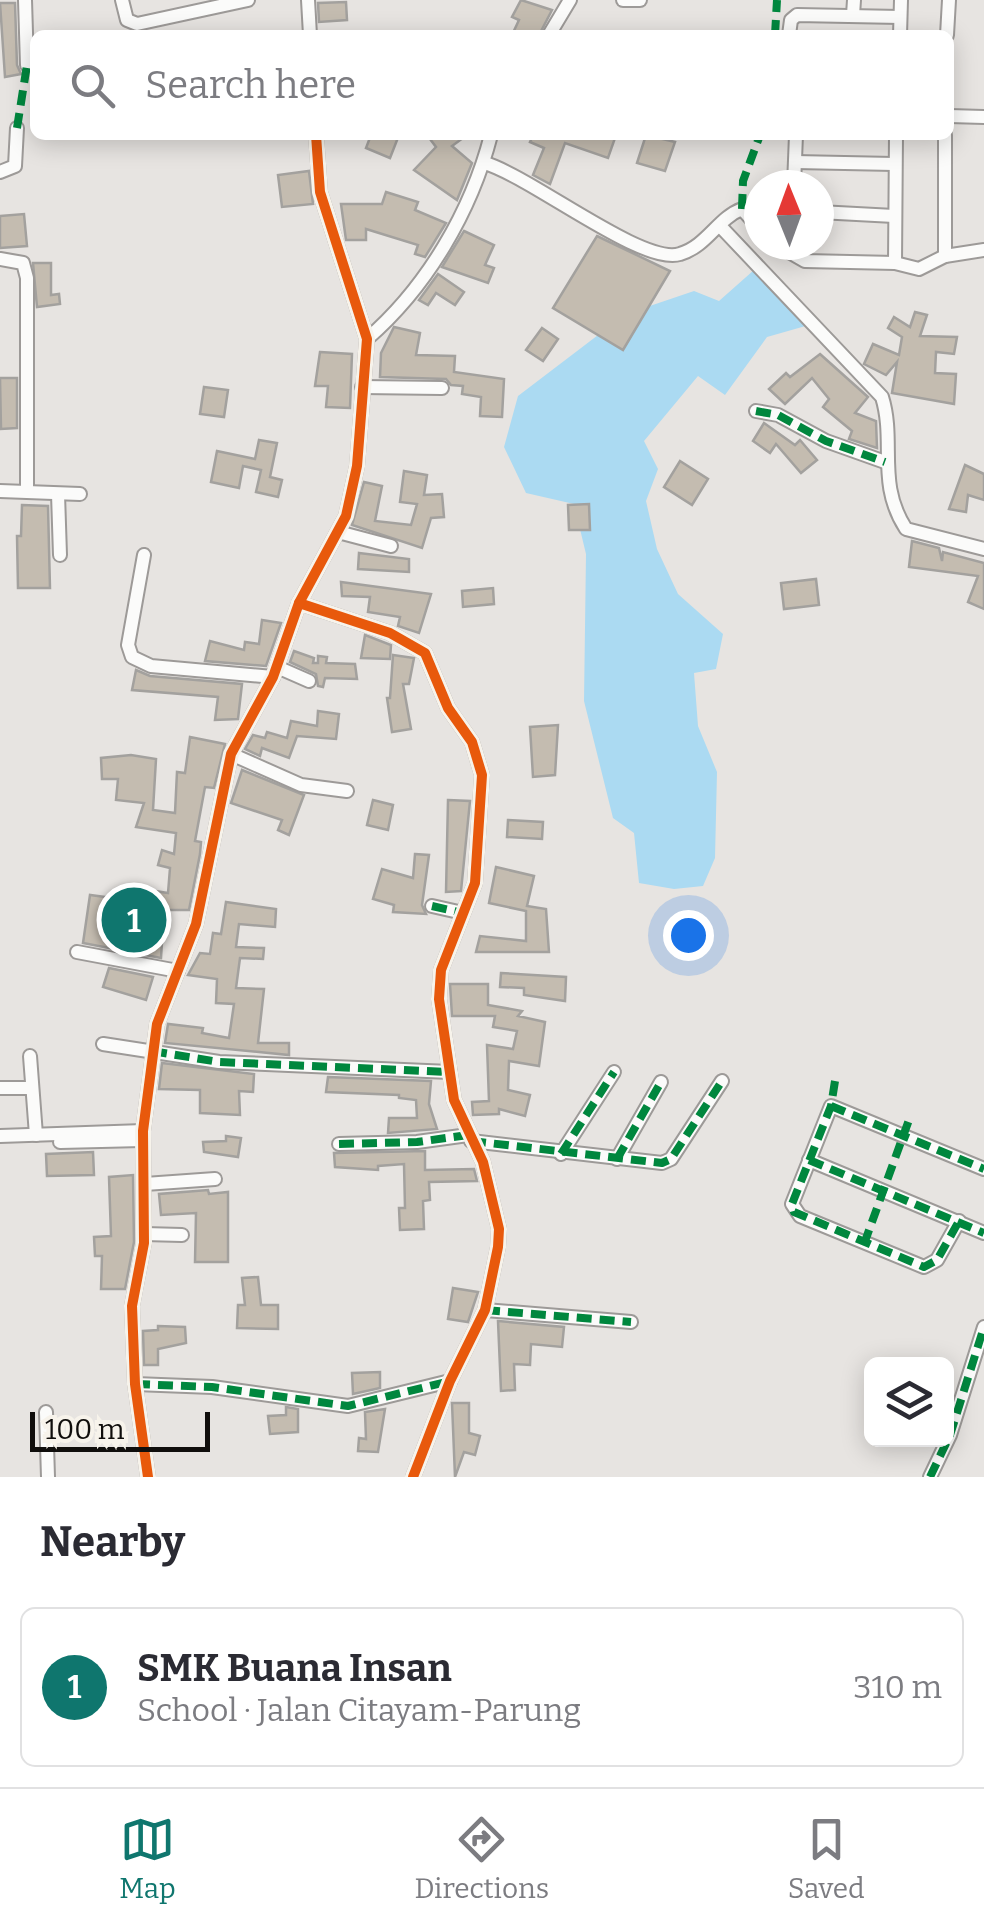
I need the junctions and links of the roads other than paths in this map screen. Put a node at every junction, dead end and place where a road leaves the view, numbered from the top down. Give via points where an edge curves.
1 (25, 0) edge
2 (122, 0) edge
3 (248, 0) edge
4 (308, 0) edge
5 (570, 0) edge
6 (623, 0) edge
7 (640, 0) edge
8 (854, 0) edge
9 (901, 0) edge
10 (949, 0) edge
11 (853, 15) junction
12 (900, 16) junction
13 (310, 30) edge
14 (552, 30) edge
15 (790, 30) edge
16 (900, 30) edge
17 (948, 30) edge
18 (27, 66) dead end
19 (954, 116) edge
20 (984, 117) edge
21 (17, 128) dead end
22 (316, 140) edge
23 (491, 140) edge
24 (796, 140) edge
25 (896, 140) edge
26 (944, 140) edge
27 (485, 162) junction
28 (795, 162) junction
29 (894, 164) junction
30 (795, 170) edge
31 (0, 172) edge
32 (742, 208) joint
33 (744, 210) edge
34 (834, 213) edge
35 (894, 216) junction
36 (722, 227) junction
37 (984, 250) edge
38 (946, 256) junction
39 (0, 259) edge
40 (802, 260) edge
41 (895, 263) junction
42 (367, 340) junction
43 (362, 387) junction
44 (442, 388) dead end
45 (756, 411) dead end
46 (884, 462) junction
47 (0, 491) edge
48 (27, 491) junction
49 (58, 494) junction
50 (80, 494) dead end
51 (338, 532) junction
52 (391, 546) dead end
53 (984, 549) edge
54 (60, 555) dead end
55 (144, 555) dead end
56 (299, 603) junction
57 (275, 672) junction
58 (309, 681) dead end
59 (231, 754) junction
60 (347, 790) dead end
61 (432, 906) dead end
62 (464, 913) junction
63 (77, 952) dead end
64 (178, 971) junction
65 (102, 1044) dead end
66 (152, 1050) junction
67 (30, 1056) dead end
68 (450, 1072) junction
69 (614, 1072) dead end
70 (661, 1082) dead end
71 (722, 1082) dead end
72 (0, 1088) edge
73 (32, 1088) junction
74 (20, 1135) junction
75 (36, 1135) junction
76 (0, 1136) edge
77 (142, 1136) junction
78 (470, 1138) junction
79 (339, 1144) dead end
80 (561, 1154) junction
81 (618, 1159) junction
82 (810, 1160) junction
83 (984, 1169) edge
84 (215, 1178) dead end
85 (145, 1184) junction
86 (959, 1221) junction
87 (984, 1232) edge
88 (144, 1234) junction
89 (182, 1235) dead end
90 (485, 1310) junction
91 (632, 1322) dead end
92 (984, 1327) edge
93 (450, 1381) junction
94 (135, 1384) junction
95 (46, 1412) dead end
96 (48, 1477) edge
97 (148, 1477) edge
98 (414, 1477) edge
99 (930, 1477) edge

1 - 18 street
2 - 3 street via 127,20 137,24
4 - 13 street
5 - 14 street
6 - 7 street
8 - 11 street
9 - 12 street
10 - 17 street
11 - 12 street
11 - 15 street via 797,15
12 - 16 street
19 - 20 street
21 - 31 street via 16,166
22 - 42 street via 320,192
23 - 27 street
24 - 28 street
25 - 29 street
26 - 38 street
27 - 36 street via 532,182 645,252 683,254
27 - 42 street via 442,251
28 - 29 street
28 - 30 street
29 - 35 street
32 - 33 street
32 - 36 street
34 - 35 street
35 - 41 street
36 - 46 street via 877,388 886,411
37 - 38 street
38 - 41 street via 919,269
39 - 48 street via 23,262 27,278
40 - 41 street
42 - 43 street
43 - 44 street
43 - 51 street via 356,466
45 - 46 street
46 - 53 street via 906,529
47 - 48 street
48 - 49 street
49 - 50 street
49 - 54 street
51 - 52 street
51 - 56 street
55 - 57 street via 128,645 132,657 152,666
56 - 57 street
56 - 62 street via 390,633 430,660 482,775 478,866
57 - 58 street
57 - 59 street
59 - 60 street via 301,784
59 - 64 street via 196,924
61 - 62 street
62 - 68 street via 439,986
63 - 64 street
64 - 66 street
65 - 66 street
66 - 68 street via 219,1062
66 - 77 street
67 - 73 street
68 - 78 street
69 - 80 street
70 - 81 street
71 - 81 street via 671,1160
72 - 73 street
73 - 75 street
74 - 75 street
74 - 76 street
74 - 77 street via 29,1142
75 - 77 street
77 - 85 street
78 - 79 street
78 - 80 street
78 - 90 street via 483,1162 499,1228
80 - 81 street
82 - 83 street via 831,1106
82 - 86 street
82 - 86 street via 794,1212 864,1244 924,1267 936,1260
84 - 85 street
85 - 88 street
86 - 87 street
88 - 89 street
88 - 94 street via 132,1306
90 - 91 street
90 - 93 street
92 - 99 street
93 - 94 street via 348,1406 212,1386
93 - 98 street
94 - 97 street
95 - 96 street

